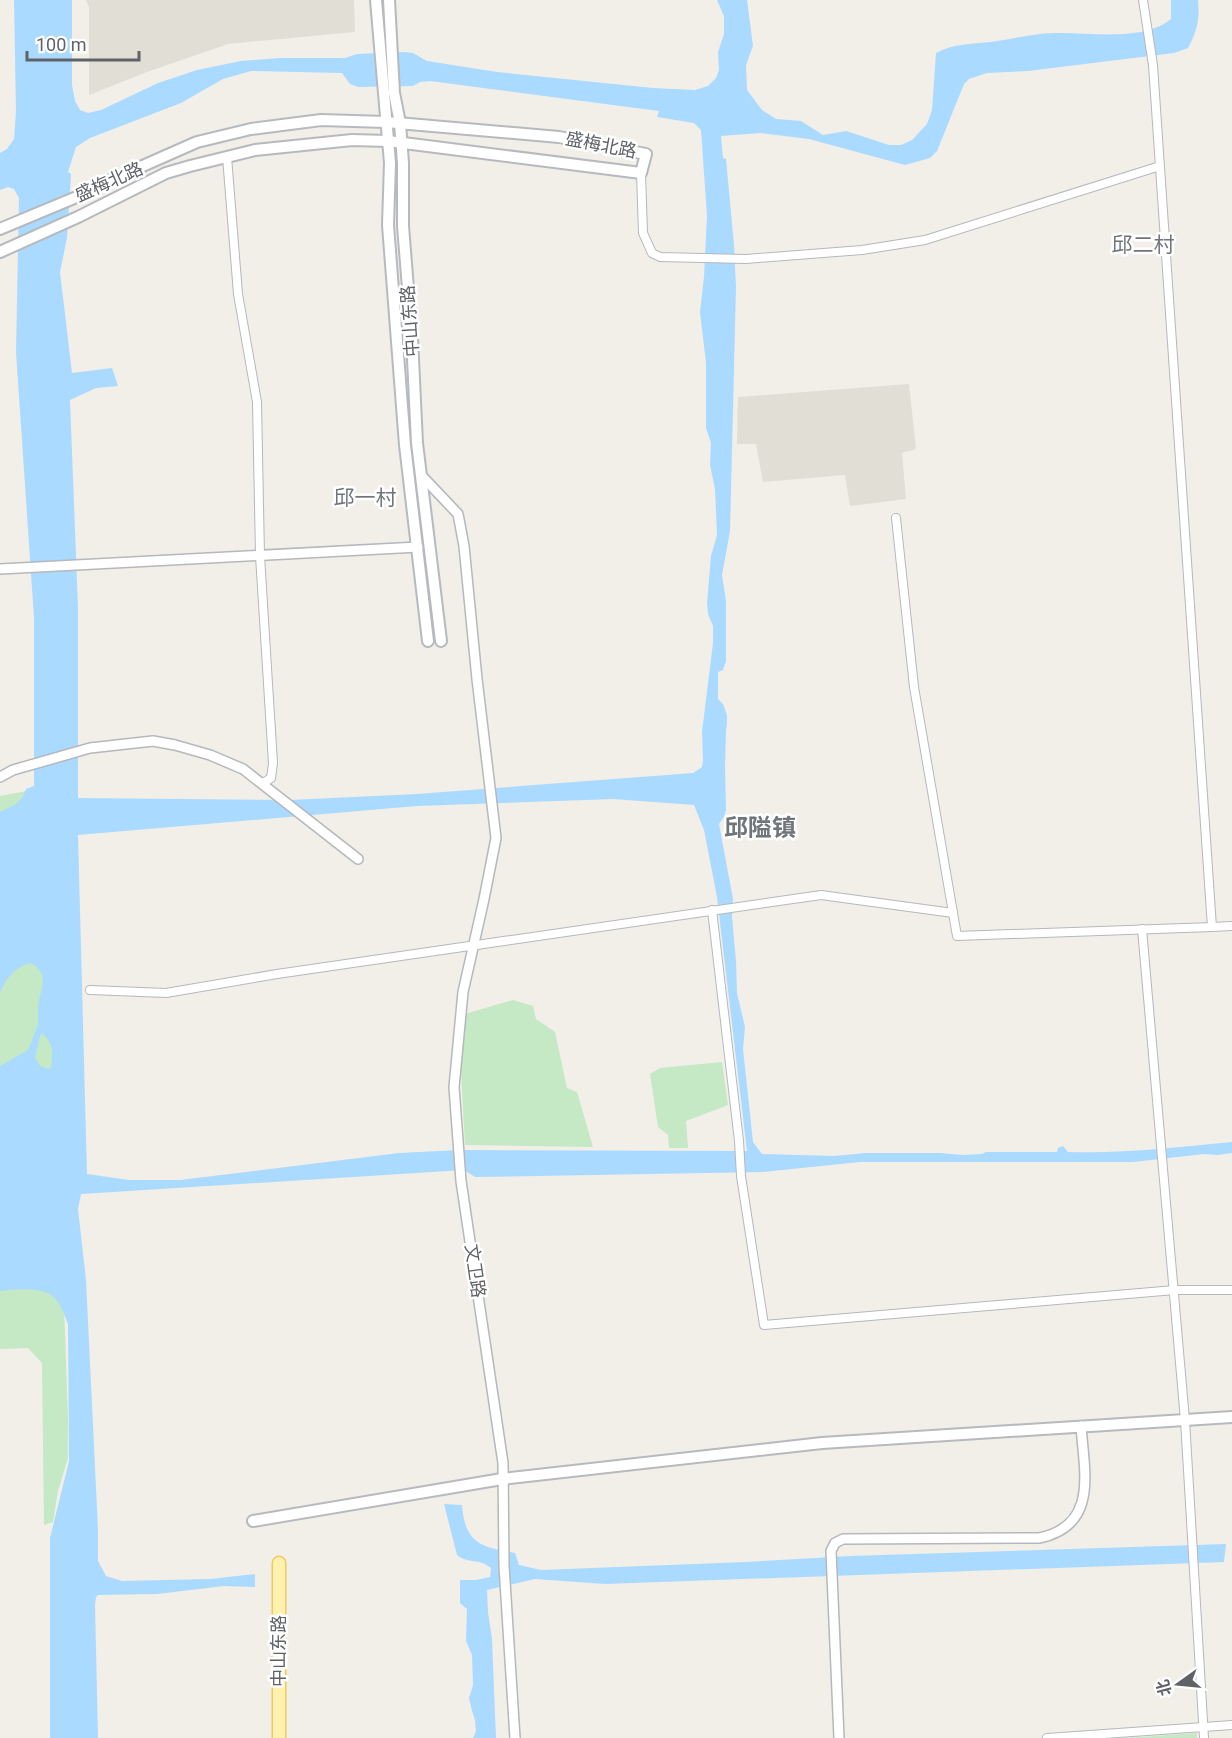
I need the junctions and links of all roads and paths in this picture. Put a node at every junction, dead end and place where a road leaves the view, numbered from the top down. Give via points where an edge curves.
1 (376, 0) edge
2 (389, 0) edge
3 (1143, 0) edge
4 (389, 92) junction
5 (386, 122) junction
6 (400, 123) junction
7 (388, 141) junction
8 (402, 143) junction
9 (227, 157) junction
10 (1160, 166) junction
11 (641, 173) junction
12 (1, 229) edge
13 (3, 251) edge
14 (421, 475) junction
15 (896, 518) dead end
16 (418, 547) junction
17 (260, 556) junction
18 (0, 569) edge
19 (428, 640) dead end
20 (441, 641) dead end
21 (0, 777) edge
22 (263, 783) junction
23 (358, 859) dead end
24 (712, 910) junction
25 (953, 913) junction
26 (1232, 926) edge
27 (1212, 927) junction
28 (1142, 929) junction
29 (90, 990) dead end
30 (1175, 1290) junction
31 (1232, 1290) edge
32 (1232, 1418) edge
33 (1185, 1420) junction
34 (1081, 1426) junction
35 (502, 1479) junction
36 (253, 1521) dead end
37 (279, 1563) dead end
38 (1232, 1725) edge
39 (1204, 1728) junction
40 (279, 1738) edge
41 (514, 1738) edge
42 (839, 1738) edge
43 (1047, 1738) edge
44 (1204, 1738) edge

1 - 4 main road, 中山东路
2 - 4 main road, 中山东路
3 - 10 street via 1153,65
4 - 5 main road, 中山东路
4 - 6 main road, 中山东路
5 - 6 main road, 盛梅北路
5 - 7 main road, 中山东路
5 - 12 main road, 盛梅北路 via 321,120 251,129 197,142
6 - 8 main road, 中山东路
6 - 11 main road, 盛梅北路 via 559,137 646,154
7 - 8 main road, 盛梅北路
7 - 9 main road, 盛梅北路 via 352,140 255,150
7 - 16 main road, 中山东路 via 388,225 405,445
8 - 11 main road, 盛梅北路
8 - 14 main road, 中山东路 via 403,226
9 - 13 main road, 盛梅北路 via 166,173
9 - 17 street via 238,294 257,402
10 - 11 street via 925,240 862,250 746,259 660,257 652,253 644,233
10 - 27 street
14 - 20 main road, 中山东路
14 - 35 street, 文卫路 via 458,514 496,838 463,992 454,1087 461,1181 503,1463
15 - 25 street via 914,687
16 - 17 street
16 - 19 main road, 中山东路
17 - 18 street
17 - 22 street via 273,763 271,778
21 - 22 street via 90,748 153,741 210,755 243,769
22 - 23 street
24 - 25 street via 821,895
24 - 29 street via 166,993
24 - 30 street via 741,1176 764,1325
25 - 28 street via 957,936
26 - 27 street
27 - 28 street
28 - 30 street
30 - 31 street
30 - 33 street
32 - 33 main road
33 - 34 main road
33 - 39 street
34 - 35 main road via 822,1443
34 - 42 street via 1084,1497 1068,1526 1053,1535 843,1539 835,1543 831,1551 831,1580
35 - 36 main road
35 - 41 street, 文卫路
37 - 40 main road, 中山东路
38 - 39 street
39 - 43 street
39 - 44 street

